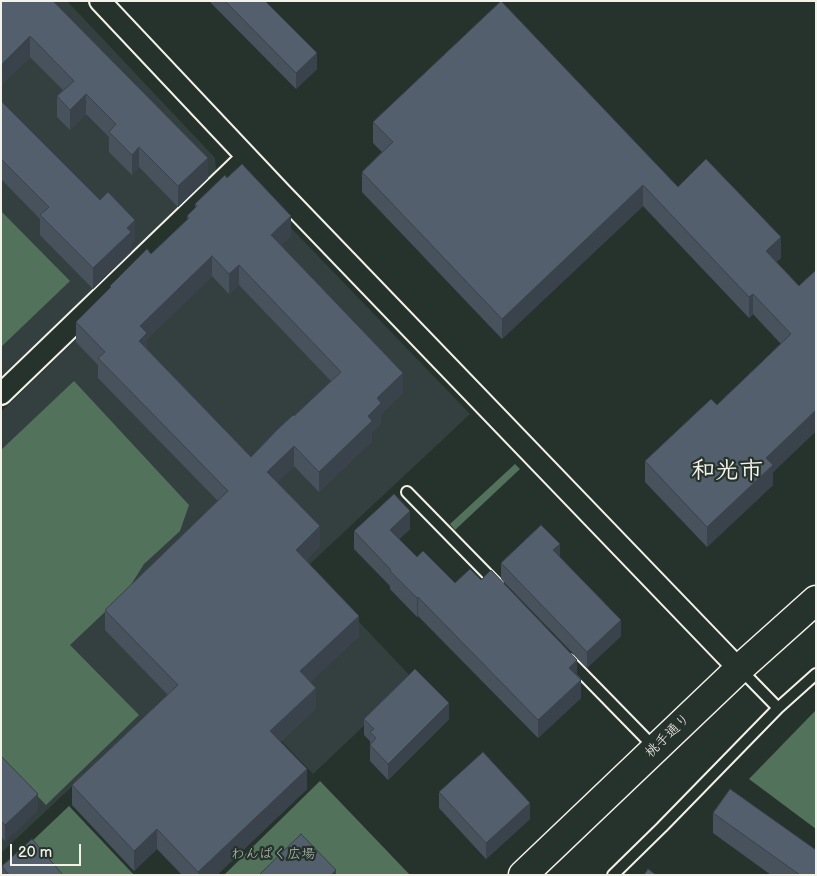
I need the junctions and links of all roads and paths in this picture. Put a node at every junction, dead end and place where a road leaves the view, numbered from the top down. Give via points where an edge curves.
1 (100, 1) edge
2 (246, 157) junction
3 (1, 394) edge
4 (408, 492) dead end
5 (504, 592) edge
6 (816, 600) edge
7 (559, 649) edge
8 (740, 669) junction
9 (816, 674) edge
10 (778, 708) junction
11 (655, 749) junction
12 (523, 875) edge
13 (613, 875) edge

1 - 2 street
2 - 3 street
2 - 8 street
4 - 5 lane
6 - 8 street, 桃手通り
7 - 11 lane
8 - 10 lane
8 - 11 street, 桃手通り
9 - 10 lane
10 - 13 lane
11 - 12 street, 桃手通り

